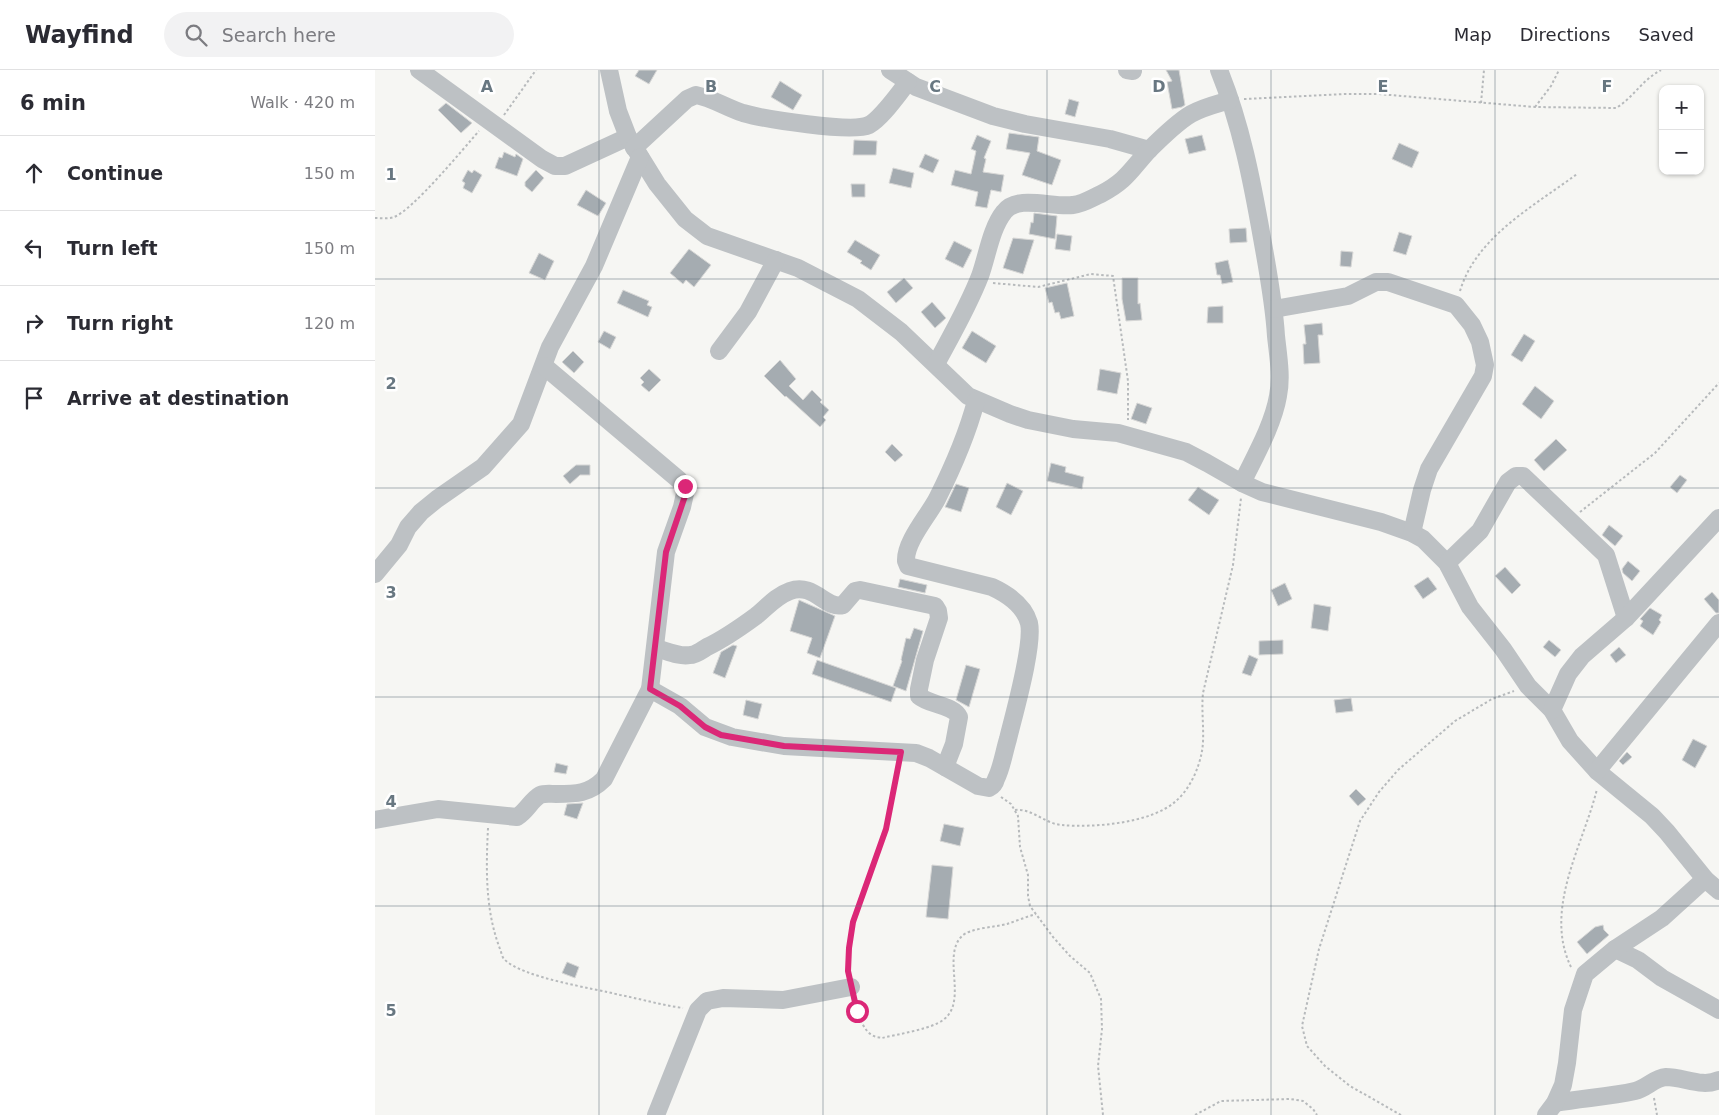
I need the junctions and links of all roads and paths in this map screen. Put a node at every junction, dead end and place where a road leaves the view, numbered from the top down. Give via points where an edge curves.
1 (419, 70) edge
2 (535, 70) edge
3 (891, 70) edge
4 (1219, 70) edge
5 (1484, 70) edge
6 (1559, 70) edge
7 (1661, 70) edge
8 (612, 72) edge
9 (908, 82) junction
10 (1230, 100) junction
11 (1481, 103) junction
12 (1535, 107) junction
13 (492, 123) junction
14 (634, 148) junction
15 (1149, 150) junction
16 (1577, 174) dead end
17 (375, 218) edge
18 (776, 260) junction
19 (978, 281) junction
20 (1456, 305) junction
21 (1274, 309) junction
22 (719, 350) dead end
23 (936, 364) junction
24 (544, 366) junction
25 (1719, 383) edge
26 (976, 401) junction
27 (1127, 435) junction
28 (1242, 483) junction
29 (1719, 518) edge
30 (1571, 520) junction
31 (1412, 533) junction
32 (1447, 563) junction
33 (375, 574) edge
34 (1625, 618) junction
35 (1719, 623) edge
36 (656, 648) junction
37 (1527, 686) junction
38 (650, 689) junction
39 (1552, 710) junction
40 (901, 752) junction
41 (945, 767) junction
42 (1597, 771) junction
43 (989, 788) junction
44 (1015, 810) junction
45 (488, 814) junction
46 (375, 820) edge
47 (1705, 879) junction
48 (1719, 891) edge
49 (1036, 914) junction
50 (1615, 948) junction
51 (1580, 985) junction
52 (851, 987) junction
53 (698, 1010) junction
54 (1719, 1010) edge
55 (1719, 1080) edge
56 (1551, 1109) edge
57 (660, 1114) edge
58 (1103, 1115) edge
59 (1195, 1115) edge
60 (1317, 1115) edge
61 (1401, 1115) edge

1 - 13 street
2 - 13 path
3 - 9 street
4 - 10 street
5 - 11 path
6 - 12 path
7 - 12 path via 1616,108
8 - 14 street via 618,111
9 - 14 street via 871,124 858,128 811,125 743,113 696,95 687,98
9 - 15 street via 993,116 1110,138
10 - 11 path via 1378,94
10 - 15 street via 1190,115
10 - 21 street via 1251,174
11 - 12 path
13 - 14 street via 547,163 559,167
13 - 17 path via 400,213 394,217
14 - 18 street via 685,219 707,236
14 - 24 street via 597,258 550,348
15 - 19 street via 1117,186 1082,203 1010,206 999,220
16 - 20 path via 1516,218 1488,243 1463,283
18 - 22 street via 747,312
18 - 23 street via 858,299
19 - 23 street
19 - 27 path via 1038,287 1091,274 1113,276 1128,381
20 - 21 street via 1381,281 1348,296
20 - 31 street via 1472,325 1480,342 1485,370 1429,469
21 - 28 street via 1279,394 1274,414
23 - 26 street via 960,390
24 - 33 street via 521,424 512,436 483,467 421,512
24 - 36 street via 685,486 686,493 666,552
25 - 30 path via 1655,453
26 - 27 street via 1028,420
26 - 43 street via 969,428 941,490 905,557 909,566 992,586 1020,607 1029,623 1029,645 1018,698 997,779
27 - 28 street via 1185,452
28 - 31 street via 1262,492
28 - 44 path via 1233,564 1203,693 1202,749 1198,767 1189,784 1177,801 1160,811 1119,823 1059,825 1023,810
29 - 34 street
30 - 32 street via 1526,478 1516,476 1508,482 1480,530
30 - 34 street via 1606,555
31 - 32 street via 1429,544
32 - 37 street via 1470,606
34 - 39 street via 1582,656 1567,674
35 - 42 street
36 - 38 street
36 - 41 street via 691,656 716,643 792,590 814,592 837,606 843,606 855,591 860,590 935,606 939,618 925,660 919,696 954,711 959,717
37 - 39 street
37 - 61 path via 1493,699 1455,721 1398,770 1379,792 1360,821 1319,949 1302,1026 1307,1046 1350,1086
38 - 40 street via 721,735 784,746
38 - 45 street via 604,780 595,788 545,794 517,817
39 - 42 street via 1570,741
40 - 41 street via 916,753
40 - 52 path via 886,829 853,922 848,971
41 - 43 street via 978,786
42 - 47 street via 1652,816
42 - 51 path via 1591,814 1567,881 1561,911 1564,947
43 - 44 path
44 - 49 path via 1028,876 1030,906
45 - 46 street via 438,809
45 - 53 path via 486,870 489,902 496,940 504,959 521,969 554,980 655,1004
47 - 48 street
47 - 50 street via 1662,918
49 - 52 path via 966,932 961,937 953,953 956,989 950,1013 938,1023 882,1038 874,1036 857,1011
49 - 58 path via 1070,956 1090,973 1101,998 1103,1030 1099,1066
50 - 51 street via 1585,974
50 - 54 street
51 - 56 street via 1573,1010 1563,1085
52 - 53 street via 783,1000 723,998 707,1001
53 - 57 street
55 - 56 street via 1704,1084 1665,1077 1638,1090
59 - 60 path via 1221,1101 1290,1099 1303,1101

